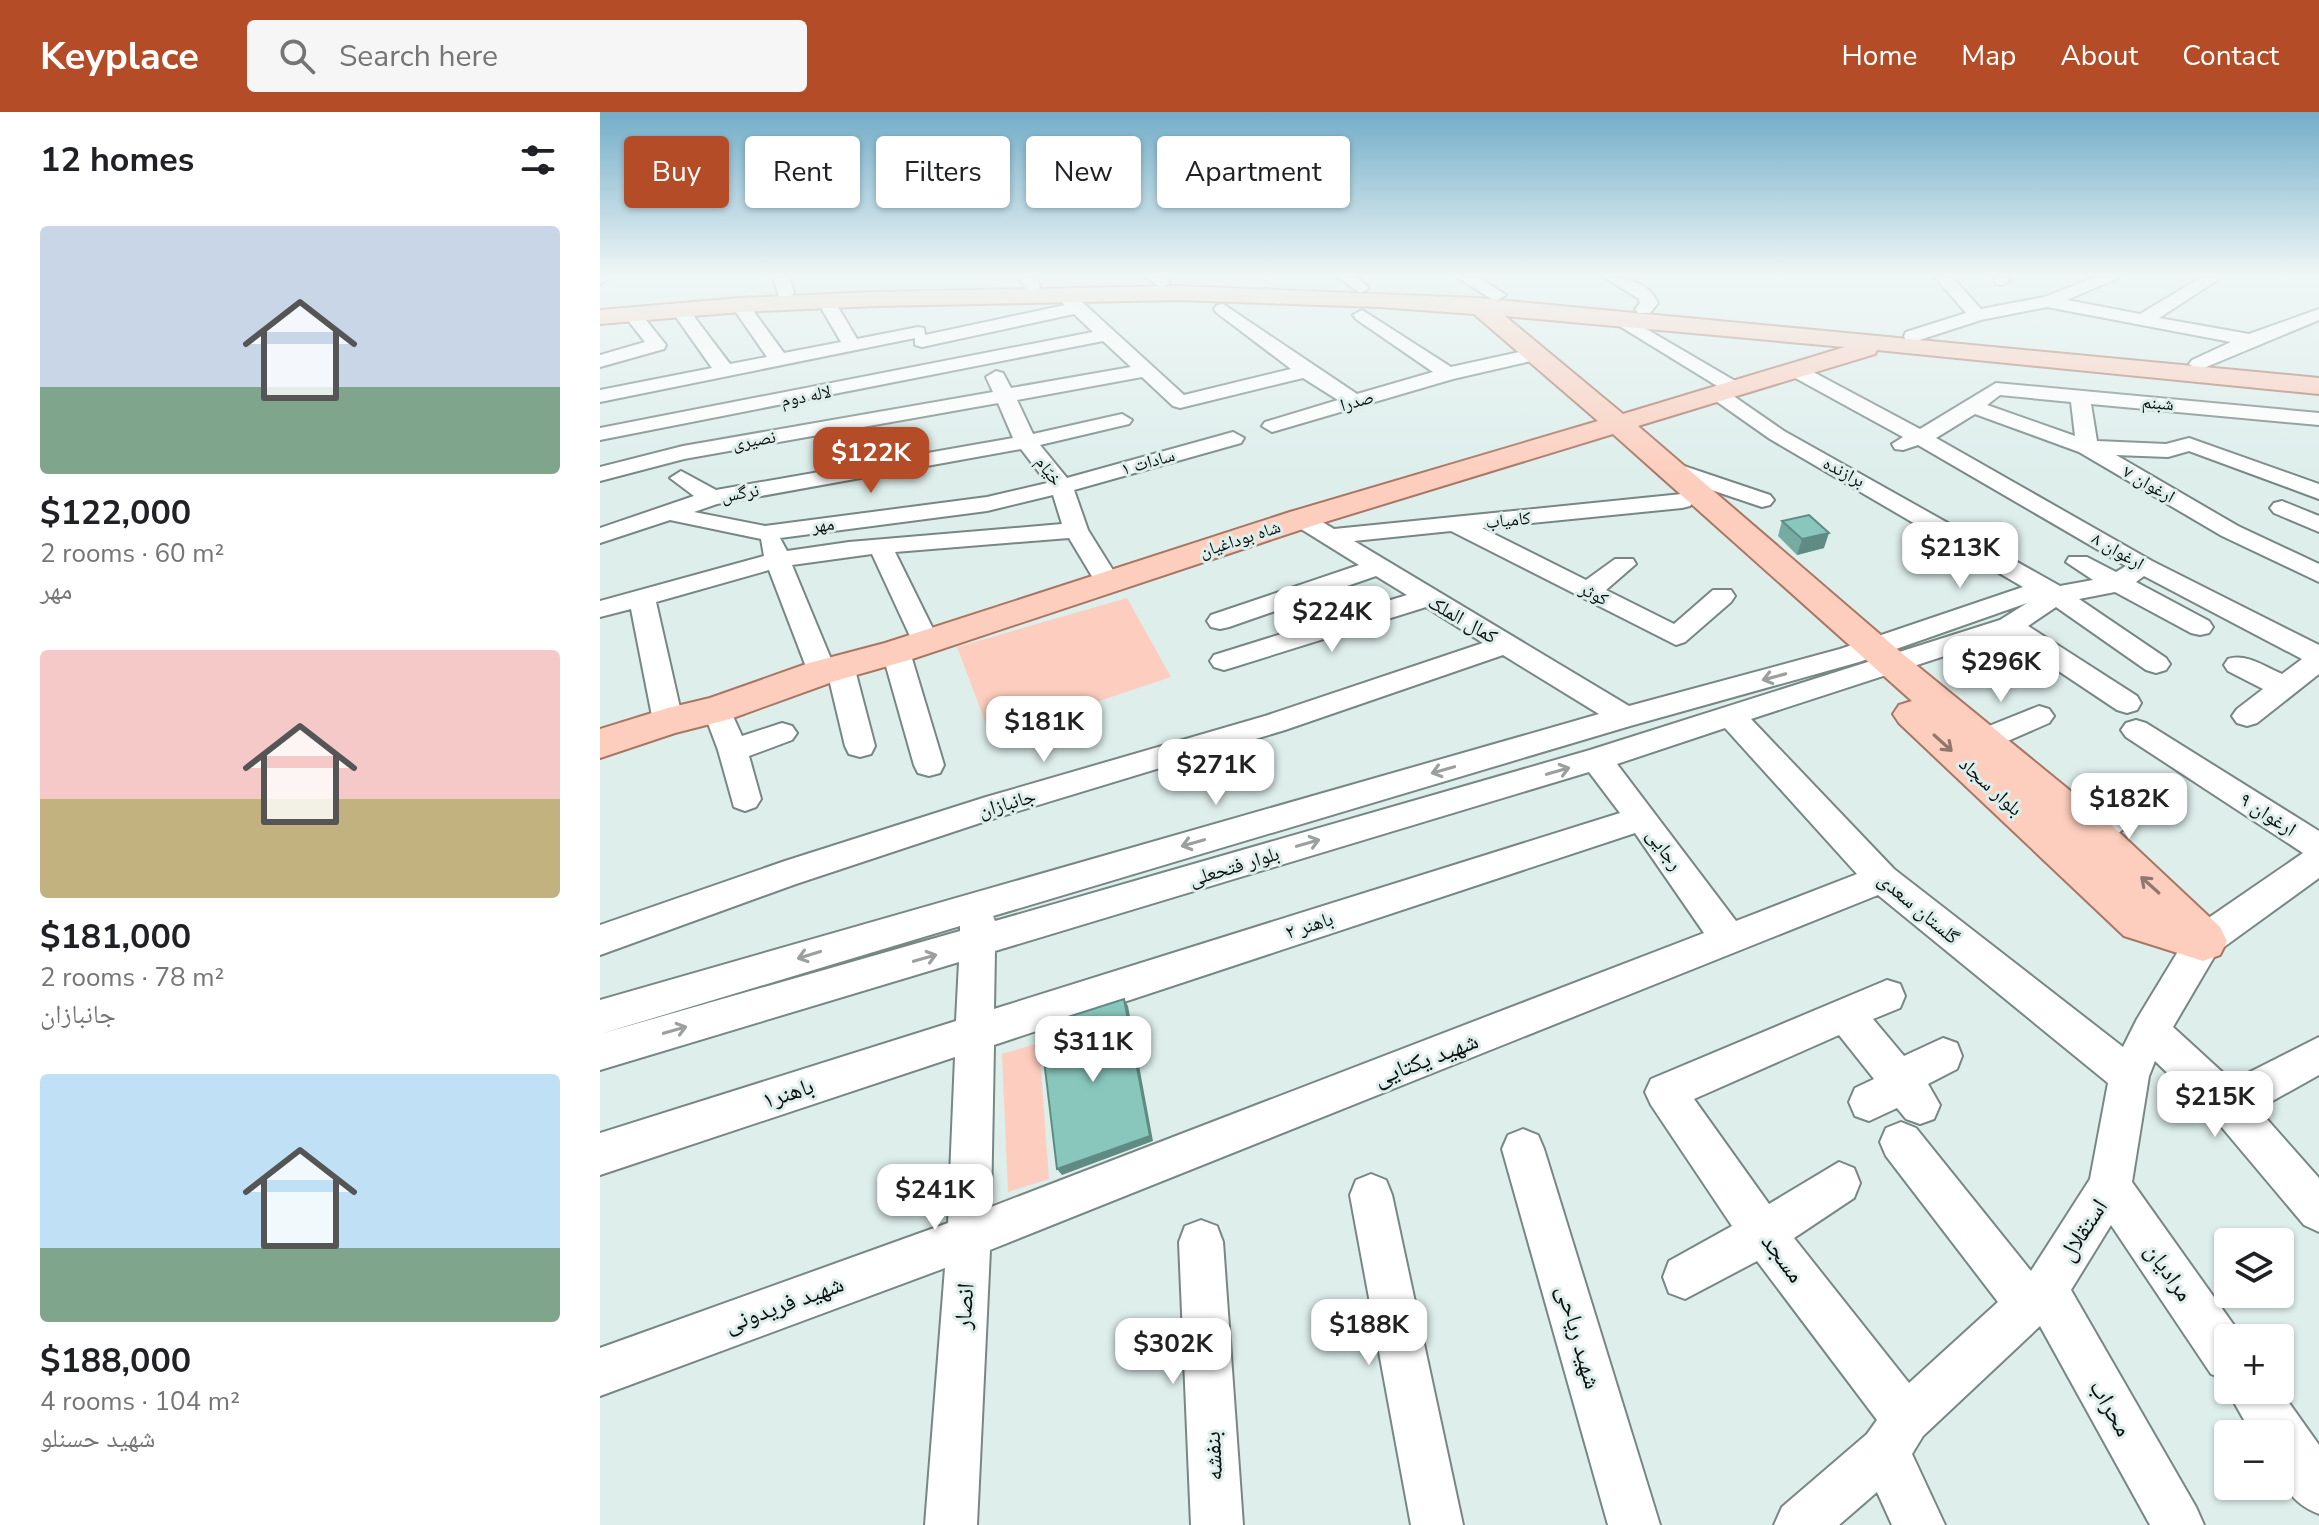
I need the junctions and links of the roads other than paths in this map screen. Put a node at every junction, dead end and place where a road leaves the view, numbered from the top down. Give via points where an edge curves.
1 (655, 343) edge
2 (704, 343) edge
3 (767, 343) edge
4 (860, 343) edge
5 (957, 343) edge
6 (1066, 343) edge
7 (1113, 343) edge
8 (1268, 343) edge
9 (1403, 343) edge
10 (1527, 343) edge
11 (1655, 343) edge
12 (1822, 343) edge
13 (1867, 343) edge
14 (1965, 343) edge
15 (2244, 343) edge
16 (851, 344) joint
17 (1884, 345) junction
18 (1537, 354) junction
19 (778, 358) junction
20 (2077, 358) junction
21 (989, 359) junction
22 (1831, 359) junction
23 (600, 361) edge
24 (966, 363) junction
25 (2199, 364) junction
26 (724, 370) junction
27 (1795, 370) junction
28 (1143, 371) junction
29 (1306, 371) junction
30 (1448, 374) junction
31 (2319, 375) edge
32 (2319, 386) edge
33 (1726, 392) junction
34 (600, 396) edge
35 (1003, 396) junction
36 (2080, 396) junction
37 (1354, 401) junction
38 (1973, 407) junction
39 (1866, 408) junction
40 (1841, 418) dead end
41 (2319, 419) edge
42 (1122, 420) dead end
43 (1617, 423) junction
44 (1272, 426) dead end
45 (600, 434) edge
46 (1233, 438) dead end
47 (1910, 441) junction
48 (1026, 442) junction
49 (2087, 447) junction
50 (1819, 459) junction
51 (1793, 467) dead end
52 (600, 474) edge
53 (681, 478) dead end
54 (1677, 485) junction
55 (1062, 486) junction
56 (2319, 492) edge
57 (712, 498) junction
58 (1762, 500) dead end
59 (2282, 508) dead end
60 (679, 516) dead end
61 (1301, 519) junction
62 (1457, 525) junction
63 (2319, 525) edge
64 (1076, 530) junction
65 (765, 533) junction
66 (600, 536) edge
67 (1333, 536) junction
68 (881, 548) junction
69 (780, 559) junction
70 (2078, 562) dead end
71 (1624, 564) dead end
72 (2143, 566) junction
73 (1378, 567) junction
74 (2319, 574) edge
75 (1108, 583) junction
76 (2116, 584) junction
77 (1588, 591) junction
78 (2056, 595) junction
79 (1722, 596) dead end
80 (642, 597) junction
81 (1426, 598) junction
82 (600, 609) edge
83 (1220, 621) dead end
84 (2009, 626) junction
85 (2200, 627) dead end
86 (1507, 644) junction
87 (911, 646) junction
88 (2319, 658) edge
89 (1869, 659) junction
90 (1224, 661) dead end
91 (2156, 664) dead end
92 (2238, 665) dead end
93 (831, 669) junction
94 (2284, 687) junction
95 (717, 710) junction
96 (1730, 715) junction
97 (2039, 716) dead end
98 (2247, 716) dead end
99 (1625, 717) junction
100 (668, 721) junction
101 (782, 733) dead end
102 (1985, 740) junction
103 (600, 744) edge
104 (860, 746) dead end
105 (733, 750) junction
106 (1596, 759) junction
107 (929, 765) dead end
108 (745, 799) dead end
109 (2132, 804) dead end
110 (1642, 818) junction
111 (2092, 834) junction
112 (2316, 864) edge
113 (1882, 879) junction
114 (978, 924) junction
115 (600, 940) edge
116 (1730, 941) junction
117 (2204, 941) junction
118 (1887, 996) dead end
119 (1847, 1016) junction
120 (600, 1017) edge
121 (2150, 1031) junction
122 (976, 1032) junction
123 (600, 1052) edge
124 (2319, 1055) edge
125 (1943, 1056) dead end
126 (2129, 1076) junction
127 (2228, 1104) junction
128 (1901, 1142) dead end
129 (1523, 1149) dead end
130 (600, 1154) edge
131 (1839, 1183) dead end
132 (2110, 1187) junction
133 (1371, 1195) dead end
134 (2319, 1210) edge
135 (1763, 1233) junction
136 (969, 1237) junction
137 (1201, 1242) dead end
138 (1685, 1277) dead end
139 (2036, 1297) junction
140 (2214, 1337) edge
141 (600, 1372) edge
142 (2261, 1404) edge
143 (1896, 1435) junction
144 (2319, 1489) edge
145 (951, 1525) edge
146 (1217, 1525) edge
147 (1437, 1525) edge
148 (1634, 1525) edge
149 (1800, 1525) edge
150 (1919, 1525) edge
151 (2178, 1525) edge

1 - 23 street
2 - 26 street
3 - 19 street
4 - 16 street
5 - 24 street
6 - 21 street, لاله دوم
7 - 28 street
8 - 29 street
9 - 30 street
10 - 18 main road, بلوار سجاد
11 - 33 street, برازنده
12 - 22 main road
13 - 17 main road
14 - 20 main road
15 - 25 street
16 - 19 street
17 - 20 main road
17 - 22 main road, شاه بوداغیان
18 - 30 street, صدرا
18 - 43 main road, بلوار سجاد
19 - 26 street
20 - 25 main road
20 - 32 main road
21 - 24 street, لاله دوم
21 - 35 street, خیّام
22 - 27 main road, شاه بوداغیان
24 - 45 street, لاله دوم
25 - 31 main road
26 - 34 street
27 - 33 main road, شاه بوداغیان
27 - 39 street, ارغوان ۸
28 - 29 street via 1180,402
28 - 35 street, نصیری
29 - 37 street
30 - 37 street, صدرا
33 - 43 main road, شاه بوداغیان
33 - 50 street, برازنده via 1766,438
35 - 48 street, خیّام
35 - 52 street, نصیری via 683,453
36 - 38 street, شبنم via 1996,389
36 - 41 street, شبنم
36 - 49 street
37 - 44 street, صدرا
38 - 47 street
38 - 49 street, ارغوان ۷
39 - 40 street
39 - 47 street, ارغوان ۸
42 - 48 street, نرگس
43 - 54 main road, بلوار سجاد
43 - 61 main road, شاه بوداغیان
46 - 55 street, سادات ۱
47 - 72 street, ارغوان ۸
48 - 55 street, خیّام
48 - 57 street, نرگس
49 - 56 street via 2168,451 2189,444
49 - 74 street, ارغوان ۷ via 2230,531
50 - 51 street
50 - 78 street, برازنده via 1861,491
53 - 57 street
54 - 58 street
54 - 62 street, کامیاب
54 - 89 main road, بلوار سجاد
55 - 64 street, خیّام
55 - 65 street, مهر via 987,504
57 - 66 street, نرگس
59 - 63 street
60 - 65 street, مهر
61 - 67 street, کمال الملک
61 - 75 main road, شاه بوداغیان
62 - 67 street, کامیاب
62 - 77 street, کوثر
64 - 68 street
64 - 75 street, خیّام
65 - 69 street
67 - 73 street, کمال الملک
68 - 69 street
68 - 87 street
69 - 80 street
69 - 93 street
70 - 76 street
71 - 77 street
72 - 76 street
72 - 88 street, ارغوان ۸
73 - 81 street, کمال الملک
73 - 83 street
75 - 87 main road, شاه بوداغیان
76 - 78 street
76 - 85 street
77 - 79 street, کوثر via 1676,636
78 - 84 street, بلوار فتحعلی
78 - 89 street, بلوار فتحعلی via 2027,594
78 - 91 street, برازنده
80 - 82 street
80 - 100 street
81 - 86 street, کمال الملک
81 - 90 street
84 - 89 street, بلوار فتحعلی
84 - 112 street, ارغوان ۹ via 2132,717 2200,756
86 - 99 street, کمال الملک
86 - 115 street, جانبازان via 1275,723 785,874
87 - 93 main road, شاه بوداغیان
87 - 107 street
88 - 94 street
89 - 96 street, بلوار فتحعلی
89 -> 99 street, بلوار فتحعلی
89 - 102 main road, بلوار سجاد
89 -> 117 main road, بلوار سجاد via 2140,922
92 - 94 street
93 - 95 main road, شاه بوداغیان
93 - 104 street
94 - 98 street
95 - 100 main road, شاه بوداغیان
95 - 105 street
96 - 106 street, بلوار فتحعلی
96 - 113 street, گلستان سعدی
97 - 102 street
99 -> 114 street, بلوار فتحعلی
100 - 103 main road, شاه بوداغیان
101 - 105 street
102 - 111 main road, بلوار سجاد
105 - 108 street
106 - 110 street, رجایی
114 -> 106 street, بلوار فتحعلی
109 - 111 street
110 - 116 street, رجایی
110 - 122 street, باهنر ۲
117 -> 111 main road, بلوار سجاد
112 - 117 street, استقلال
113 - 116 street, شهید یکتایی
113 - 126 street, گلستان سعدی
114 -> 120 street, بلوار فتحعلی
114 - 122 street, انصار
123 -> 114 street, بلوار فتحعلی
116 - 136 street, شهید یکتایی
117 - 121 street, استقلال
118 - 119 street
119 - 125 street via 1898,1093
119 - 135 street, مسجد via 1665,1092
121 - 126 street, استقلال
121 - 127 street
122 - 130 street, باهنر۱
122 - 136 street, انصار
124 - 127 street
126 - 132 street, استقلال
127 - 134 street
128 - 139 street, محراب
129 - 148 street, شهید ریاحی
131 - 135 street
132 - 139 street, استقلال
132 - 140 street, مرادیان
133 - 147 street
135 - 138 street
135 - 143 street, مسجد
136 - 141 street, شهید فریدونی
136 - 145 street, انصار
137 - 146 street, بنفشه
139 - 143 street, استقلال
139 - 151 street, محراب
142 - 144 street
143 - 149 street, استقلال
143 - 150 street, مسجد

